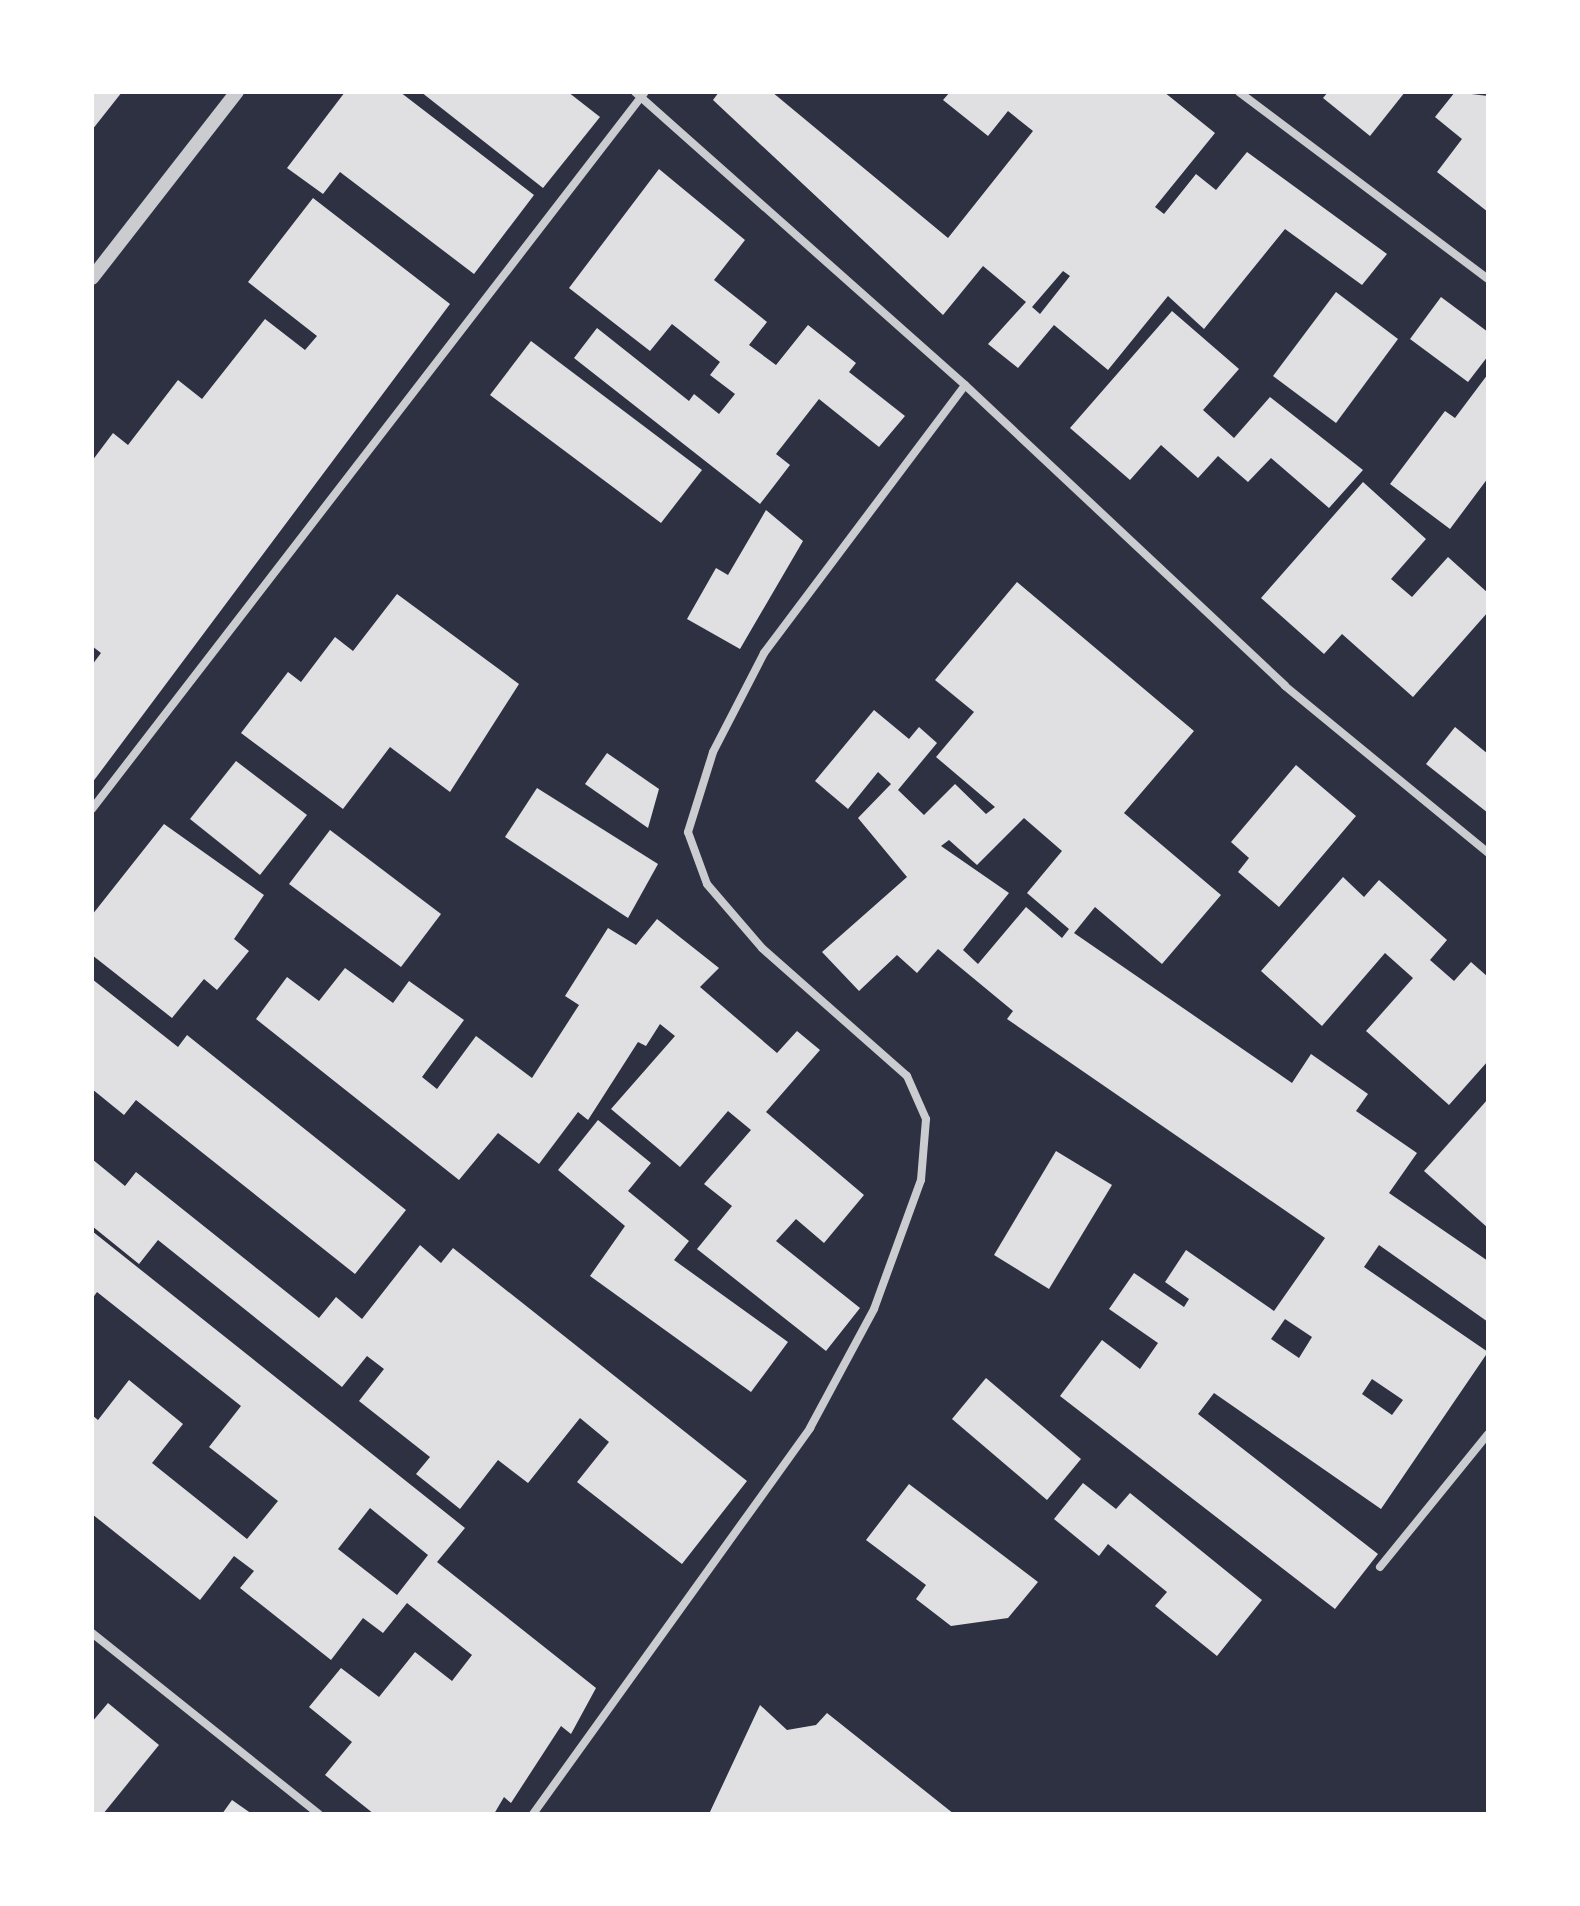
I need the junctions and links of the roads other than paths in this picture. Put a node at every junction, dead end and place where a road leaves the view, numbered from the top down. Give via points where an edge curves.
1 (237, 92) edge
2 (1239, 92) edge
3 (640, 94) edge
4 (92, 278) edge
5 (1488, 279) edge
6 (965, 385) junction
7 (92, 809) edge
8 (1488, 853) edge
9 (1488, 1434) edge
10 (1380, 1567) dead end
11 (92, 1633) edge
12 (319, 1814) edge
13 (533, 1814) edge

1 - 4 street
2 - 5 street
3 - 6 street
3 - 7 street
6 - 8 street via 1285,686
6 - 13 street via 764,653 713,752 688,832 707,884 762,948 907,1076 926,1119 921,1180 874,1309 810,1428
9 - 10 street
11 - 12 street

